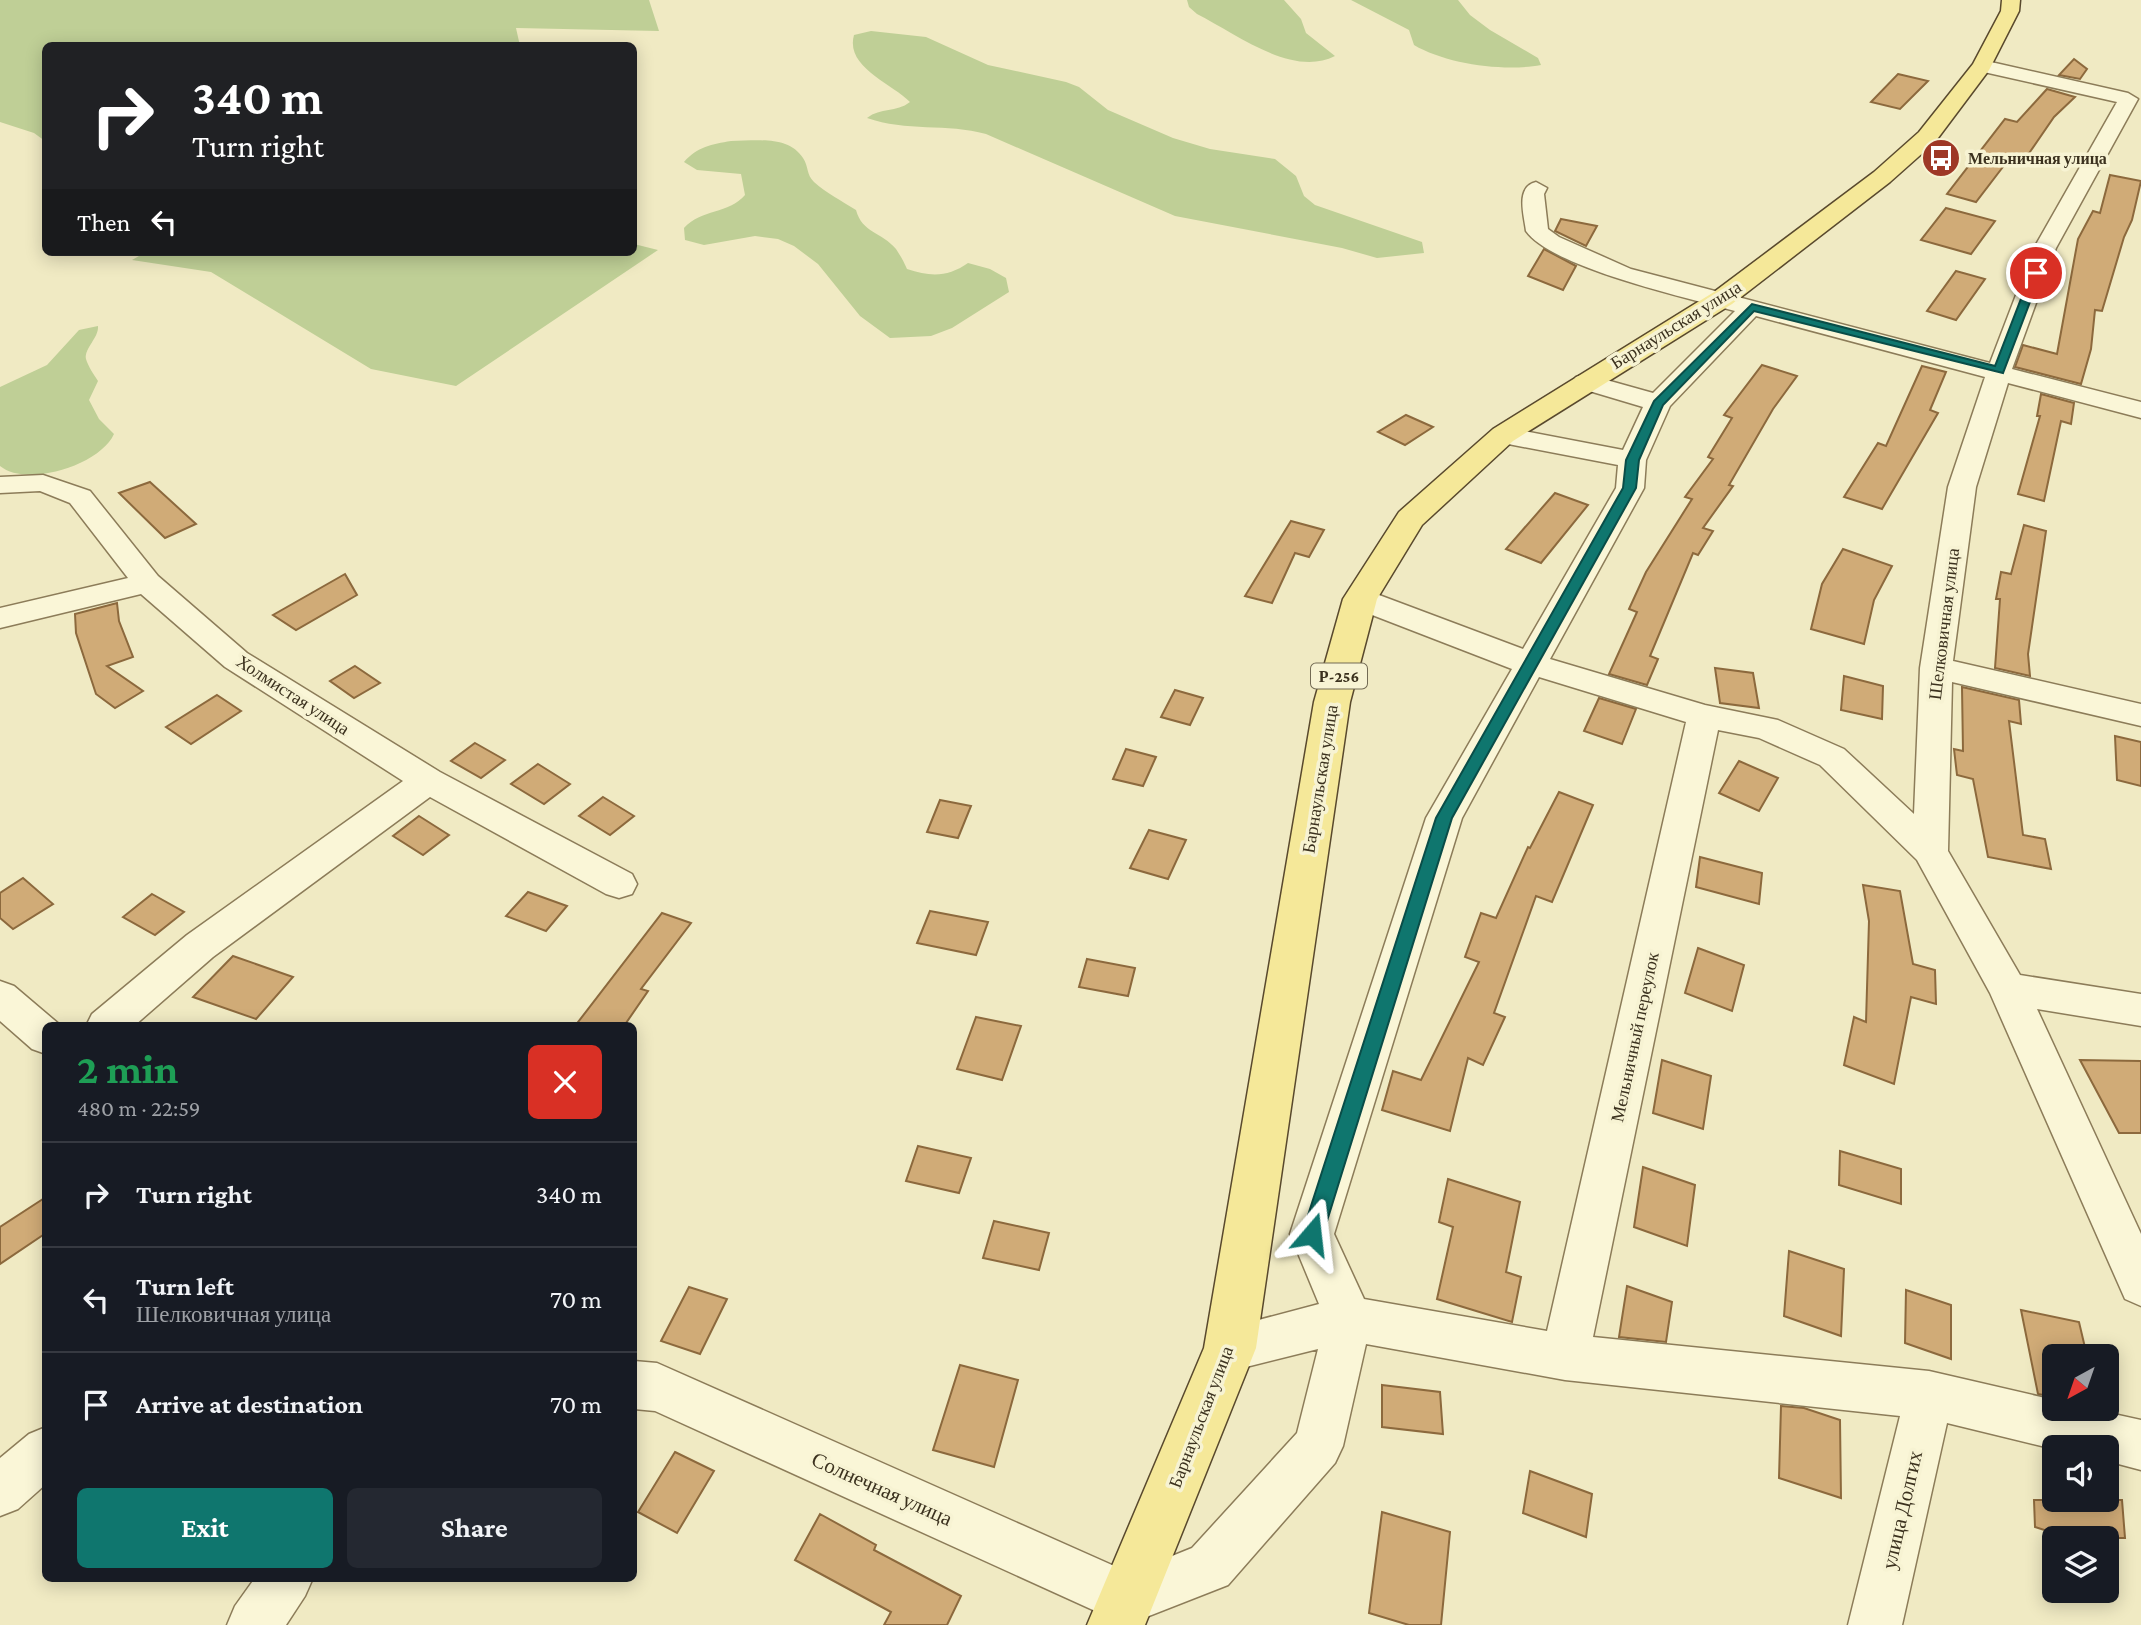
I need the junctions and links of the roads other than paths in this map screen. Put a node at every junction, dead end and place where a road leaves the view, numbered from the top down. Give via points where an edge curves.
1 (2011, 0) edge
2 (1982, 65) junction
3 (2134, 100) edge
4 (1536, 188) dead end
5 (1738, 303) junction
6 (1999, 371) junction
7 (1585, 382) junction
8 (1658, 403) junction
9 (2141, 410) edge
10 (1503, 435) junction
11 (1632, 460) junction
12 (0, 485) edge
13 (147, 583) junction
14 (1360, 599) junction
15 (0, 618) edge
16 (1531, 664) junction
17 (1936, 668) junction
18 (2141, 715) edge
19 (1704, 716) junction
20 (428, 781) junction
21 (1930, 852) junction
22 (619, 884) dead end
23 (2008, 989) junction
24 (0, 997) edge
25 (2141, 1010) edge
26 (111, 1022) edge
27 (42, 1034) edge
28 (2141, 1284) edge
29 (1349, 1320) junction
30 (1230, 1348) junction
31 (1565, 1357) junction
32 (637, 1385) edge
33 (1928, 1395) junction
34 (2141, 1445) edge
35 (42, 1454) edge
36 (0, 1491) edge
37 (285, 1582) edge
38 (1122, 1613) edge
39 (254, 1625) edge
40 (1875, 1625) edge

1 - 2 main road, Барнаульская улица / Р-256
2 - 3 street, Шелковичная улица
2 - 5 main road, Барнаульская улица / Р-256 via 1927,137
3 - 6 street, Шелковичная улица via 2045,248
4 - 5 street via 1537,231 1551,242 1623,274
5 - 6 street
5 - 7 main road, Барнаульская улица / Р-256
5 - 8 street
6 - 9 street
6 - 17 street, Шелковичная улица via 1962,487
7 - 8 street
7 - 10 main road, Барнаульская улица / Р-256
8 - 11 street
10 - 11 street
10 - 14 main road, Барнаульская улица / Р-256 via 1410,519
11 - 16 street via 1630,488
12 - 13 street, Холмистая улица via 43,483 80,496
13 - 15 street
13 - 20 street, Холмистая улица via 236,660
14 - 16 street
14 - 30 main road, Барнаульская улица / Р-256 via 1332,702
16 - 19 street
16 - 29 street via 1444,818 1312,1234
17 - 18 street
17 - 21 street, Шелковичная улица
19 - 21 street via 1766,728 1832,757
19 - 31 street, Мельничный переулок
20 - 22 street, Холмистая улица
20 - 26 street via 200,946
21 - 23 street
23 - 25 street
23 - 28 street
24 - 27 street
29 - 30 street
29 - 31 street
29 - 38 street via 1318,1447 1210,1567
30 - 38 main road, Барнаульская улица / Р-256
31 - 33 street
32 - 38 street, Солнечная улица via 657,1387
33 - 34 street
33 - 40 street, улица Долгих
35 - 36 street
37 - 39 street

